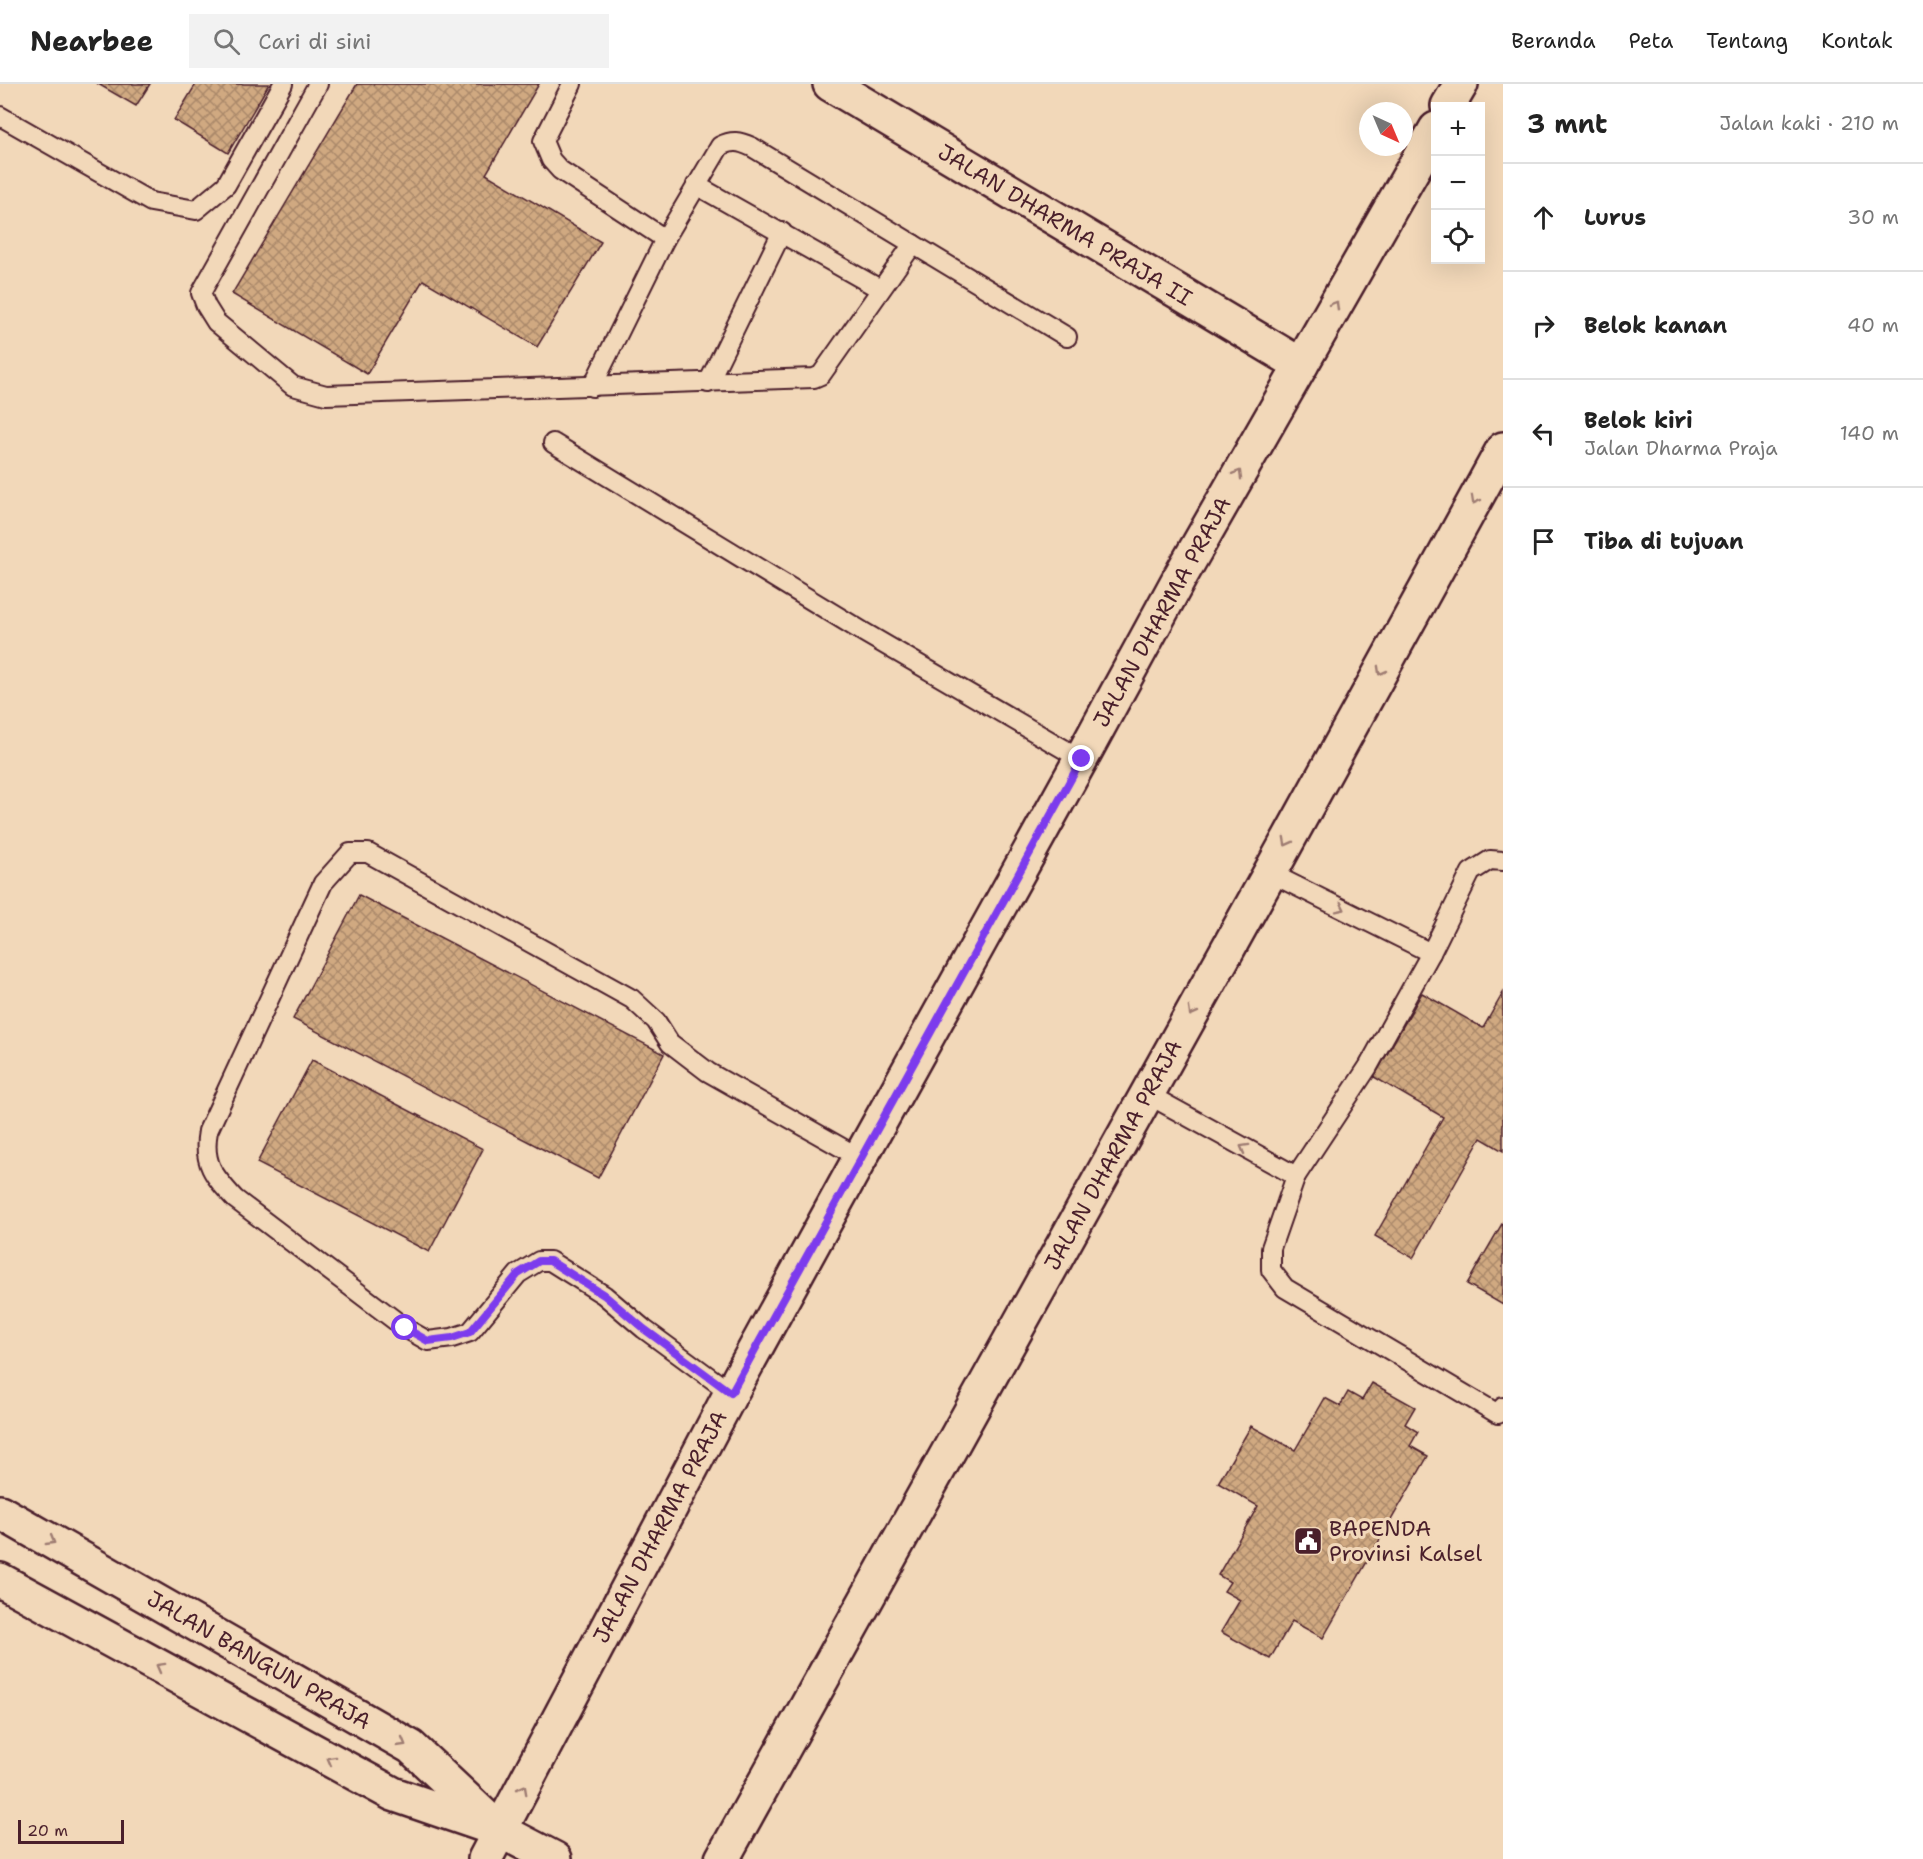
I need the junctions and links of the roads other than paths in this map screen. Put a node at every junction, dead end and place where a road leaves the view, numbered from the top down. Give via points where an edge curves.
1 (283, 84) edge
2 (318, 84) edge
3 (572, 84) edge
4 (830, 84) edge
5 (1461, 84) edge
6 (1450, 102) edge
7 (0, 116) edge
8 (1431, 138) edge
9 (696, 184) junction
10 (782, 232) junction
11 (665, 239) junction
12 (913, 244) junction
13 (880, 289) junction
14 (1067, 337) dead end
15 (1301, 365) junction
16 (708, 383) junction
17 (592, 387) junction
18 (553, 443) dead end
19 (1500, 463) edge
20 (1082, 759) junction
21 (1503, 861) edge
22 (1270, 873) junction
23 (1431, 953) junction
24 (1147, 1094) junction
25 (860, 1158) junction
26 (1296, 1176) junction
27 (731, 1393) junction
28 (1503, 1407) edge
29 (0, 1512) edge
30 (0, 1580) edge
31 (501, 1831) junction
32 (485, 1859) edge
33 (555, 1859) edge
34 (722, 1859) edge

1 - 7 lane via 226,186 196,210 151,202
2 - 17 lane via 201,293 216,322 293,386 326,396
3 - 11 lane via 543,141 545,150 560,170
4 - 15 street, JALAN DHARMA PRAJA II
5 - 6 street
15 -> 8 street, JALAN DHARMA PRAJA
9 - 10 lane
9 - 11 lane
9 - 12 lane via 720,146 739,141
10 - 13 lane
10 - 16 lane
11 - 17 lane
12 - 13 lane
12 - 14 lane
13 - 16 lane via 821,375 805,380
20 -> 15 street, JALAN DHARMA PRAJA
16 - 17 lane
18 - 20 lane via 855,627
19 -> 22 street, JALAN DHARMA PRAJA
20 - 25 street, JALAN DHARMA PRAJA
21 - 23 lane via 1490,860 1471,872
22 -> 23 lane
22 -> 24 street, JALAN DHARMA PRAJA
23 - 26 lane via 1368,1067
26 -> 24 lane
24 - 34 street, JALAN DHARMA PRAJA
25 - 27 street, JALAN DHARMA PRAJA
25 - 27 lane via 708,1072 670,1043 656,1021 632,999 368,853 350,853 323,883 208,1131 205,1148 210,1168 220,1183 254,1214 405,1328 428,1341 470,1332 518,1274 539,1261 550,1261 604,1295
26 - 28 lane via 1271,1248 1271,1270 1285,1288 1498,1414
31 -> 27 street, JALAN DHARMA PRAJA
29 -> 31 street, JALAN BANGUN PRAJA via 411,1747
31 -> 30 street, JALAN BANGUN PRAJA via 393,1794
31 - 32 street, JALAN DHARMA PRAJA
31 - 33 street, JALAN BANGUN PRAJA

